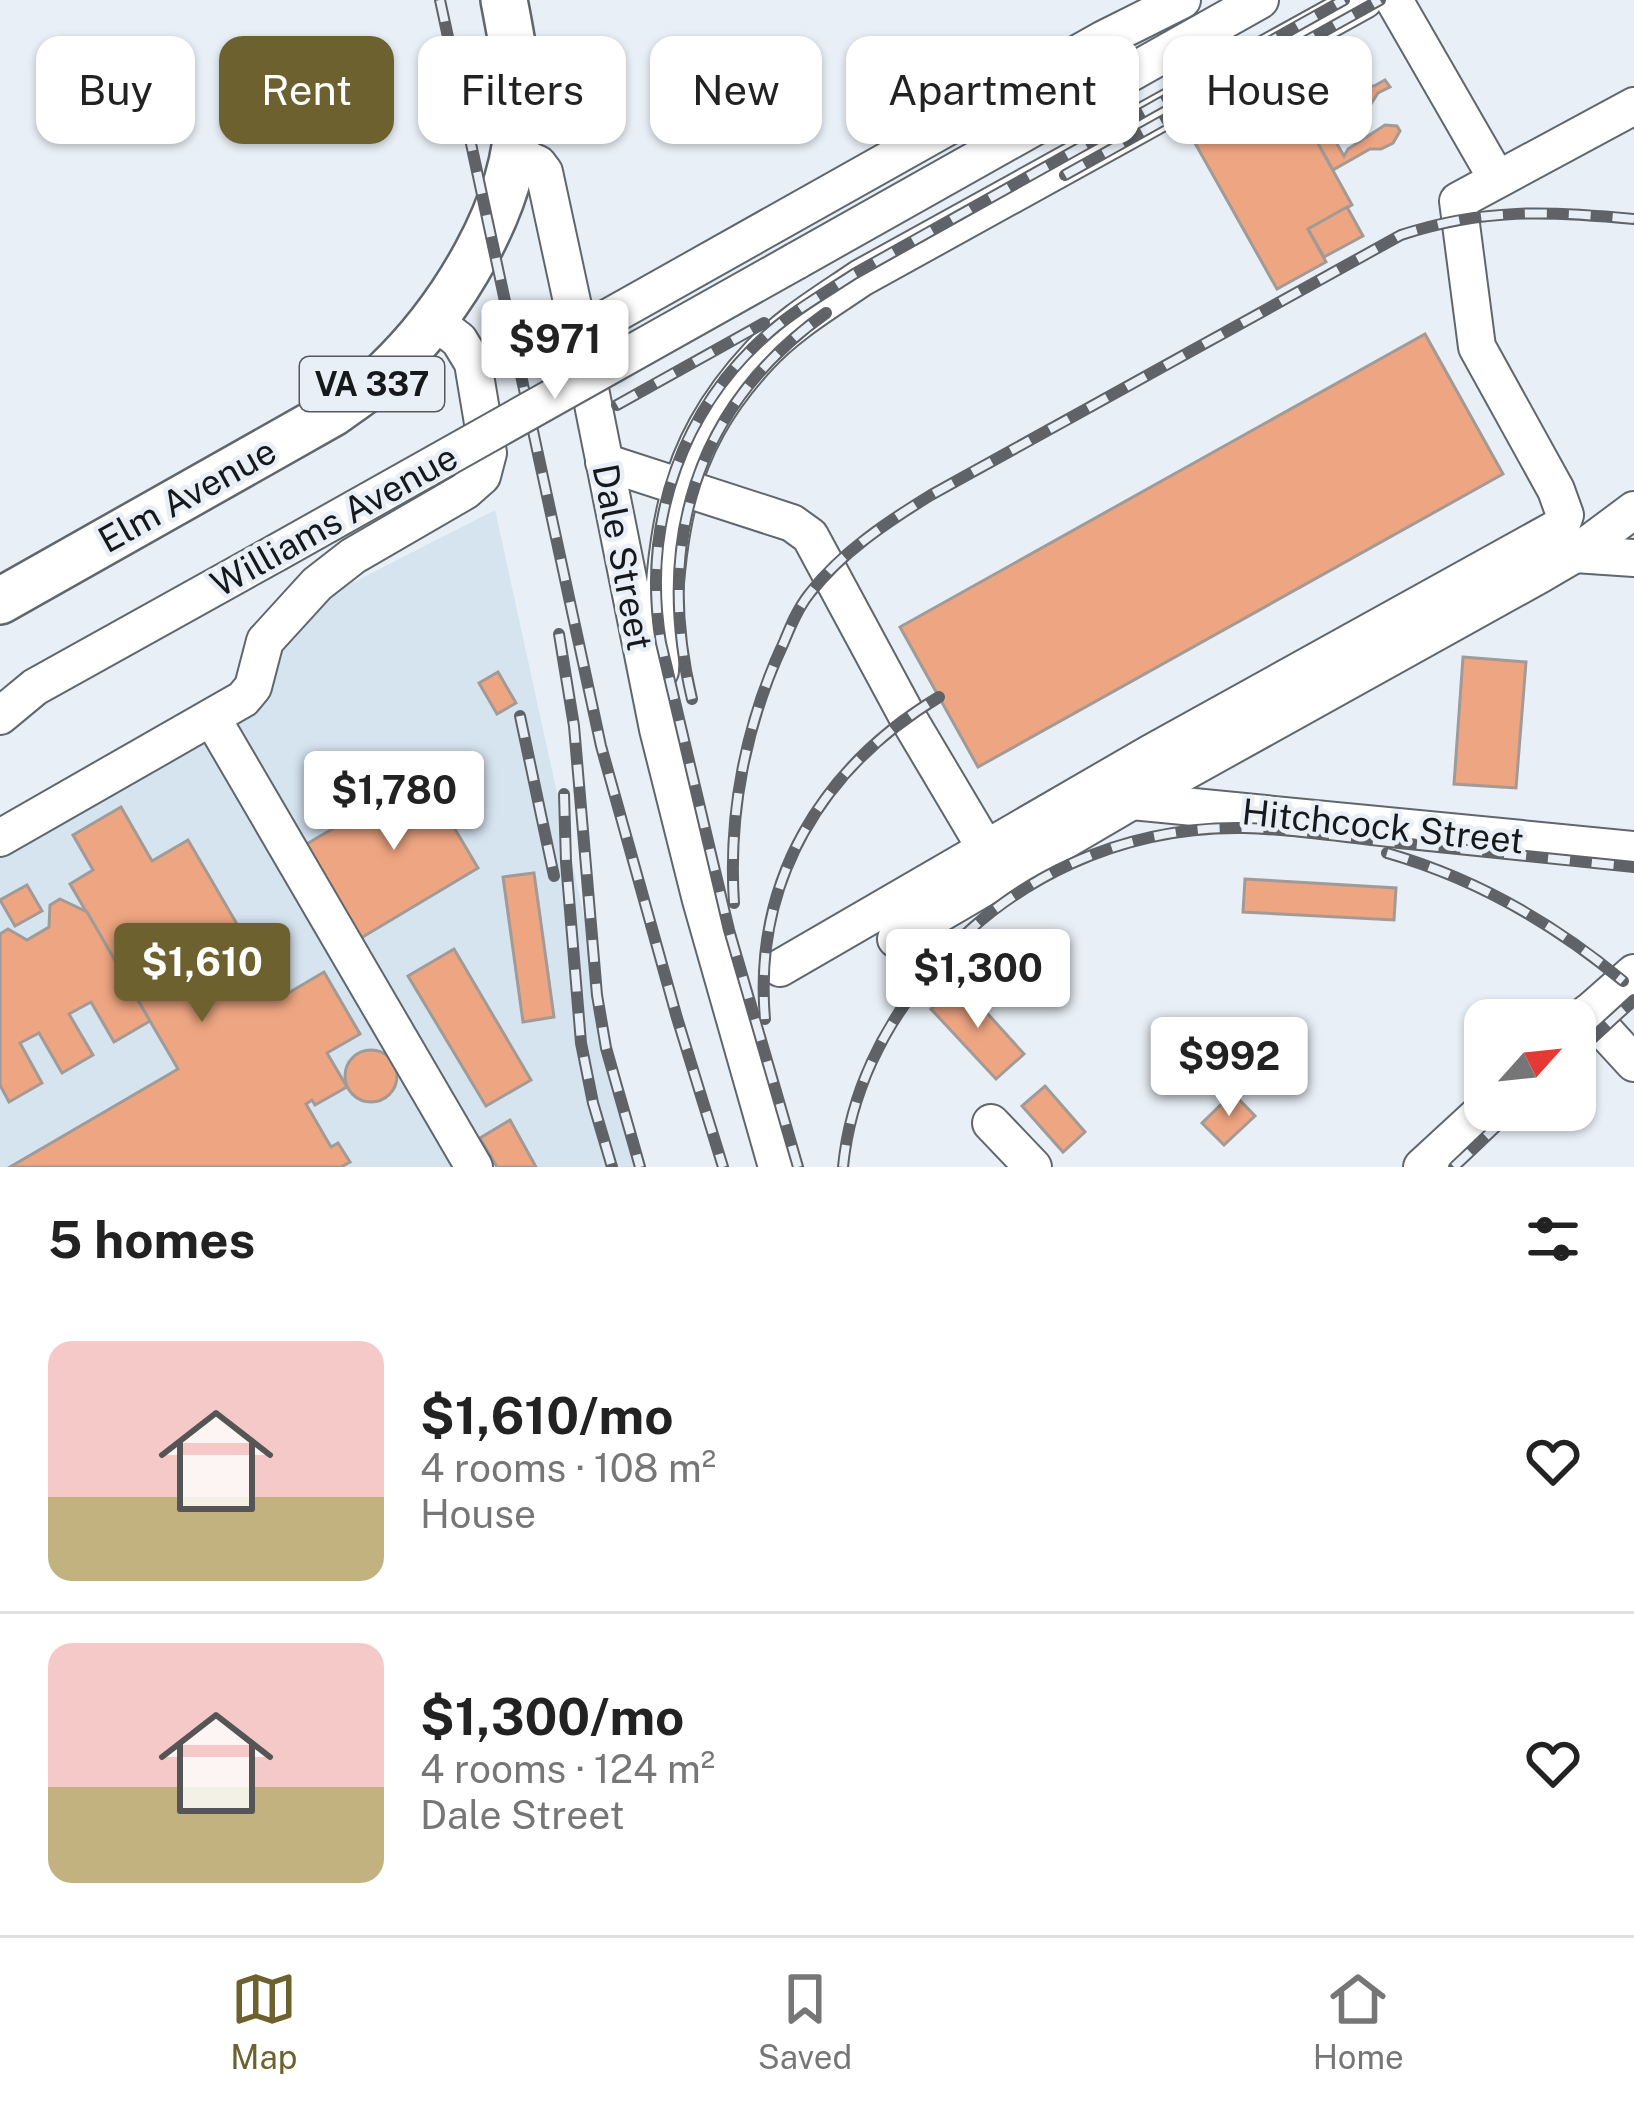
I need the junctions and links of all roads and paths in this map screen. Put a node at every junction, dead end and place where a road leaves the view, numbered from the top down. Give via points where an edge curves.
1 (504, 0) edge
2 (1182, 0) edge
3 (1260, 0) edge
4 (1364, 0) edge
5 (1394, 0) edge
6 (1634, 106) edge
7 (514, 154) junction
8 (1497, 179) junction
9 (434, 320) junction
10 (579, 334) junction
11 (604, 462) junction
12 (680, 487) junction
13 (1634, 510) edge
14 (1575, 554) junction
15 (1634, 558) edge
16 (0, 601) edge
17 (35, 687) junction
18 (0, 699) edge
19 (0, 716) edge
20 (212, 718) junction
21 (658, 729) junction
22 (1132, 802) junction
23 (0, 838) edge
24 (986, 849) junction
25 (1634, 850) edge
26 (896, 939) dead end
27 (780, 968) dead end
28 (1630, 982) edge
29 (1596, 1008) edge
30 (1596, 1031) edge
31 (1634, 1063) edge
32 (991, 1123) dead end
33 (1464, 1128) edge
34 (474, 1167) edge
35 (777, 1167) edge
36 (1033, 1167) edge
37 (1422, 1167) edge

1 - 7 main road, Elm Avenue / VA 337 via 519,111
2 - 10 street
3 - 17 street, Williams Avenue, bridge
4 - 12 street via 860,278 806,316 720,403
5 - 8 street
6 - 8 street
7 - 9 main road, Elm Avenue / VA 337 via 489,227
7 - 10 street, Dale Street via 544,172
8 - 24 street via 1458,201 1477,346 1556,490 1561,526
9 - 16 main road, Elm Avenue / VA 337 via 384,375 333,412
9 - 20 street via 473,363 488,452 482,476 332,571 265,641 248,694
10 - 11 street, Dale Street
11 - 12 street
11 - 21 street, Dale Street
12 - 21 street via 666,570
12 - 24 street via 792,523 809,536
13 - 14 street
14 - 15 street
14 - 22 street
17 - 18 street, Williams Avenue
17 - 19 street, Williams Avenue
20 - 23 street
20 - 34 street
21 - 35 street, Dale Street
22 - 25 street, Hitchcock Street
22 - 26 street
24 - 27 street
28 - 29 street
30 - 31 street
32 - 36 street
33 - 37 street

